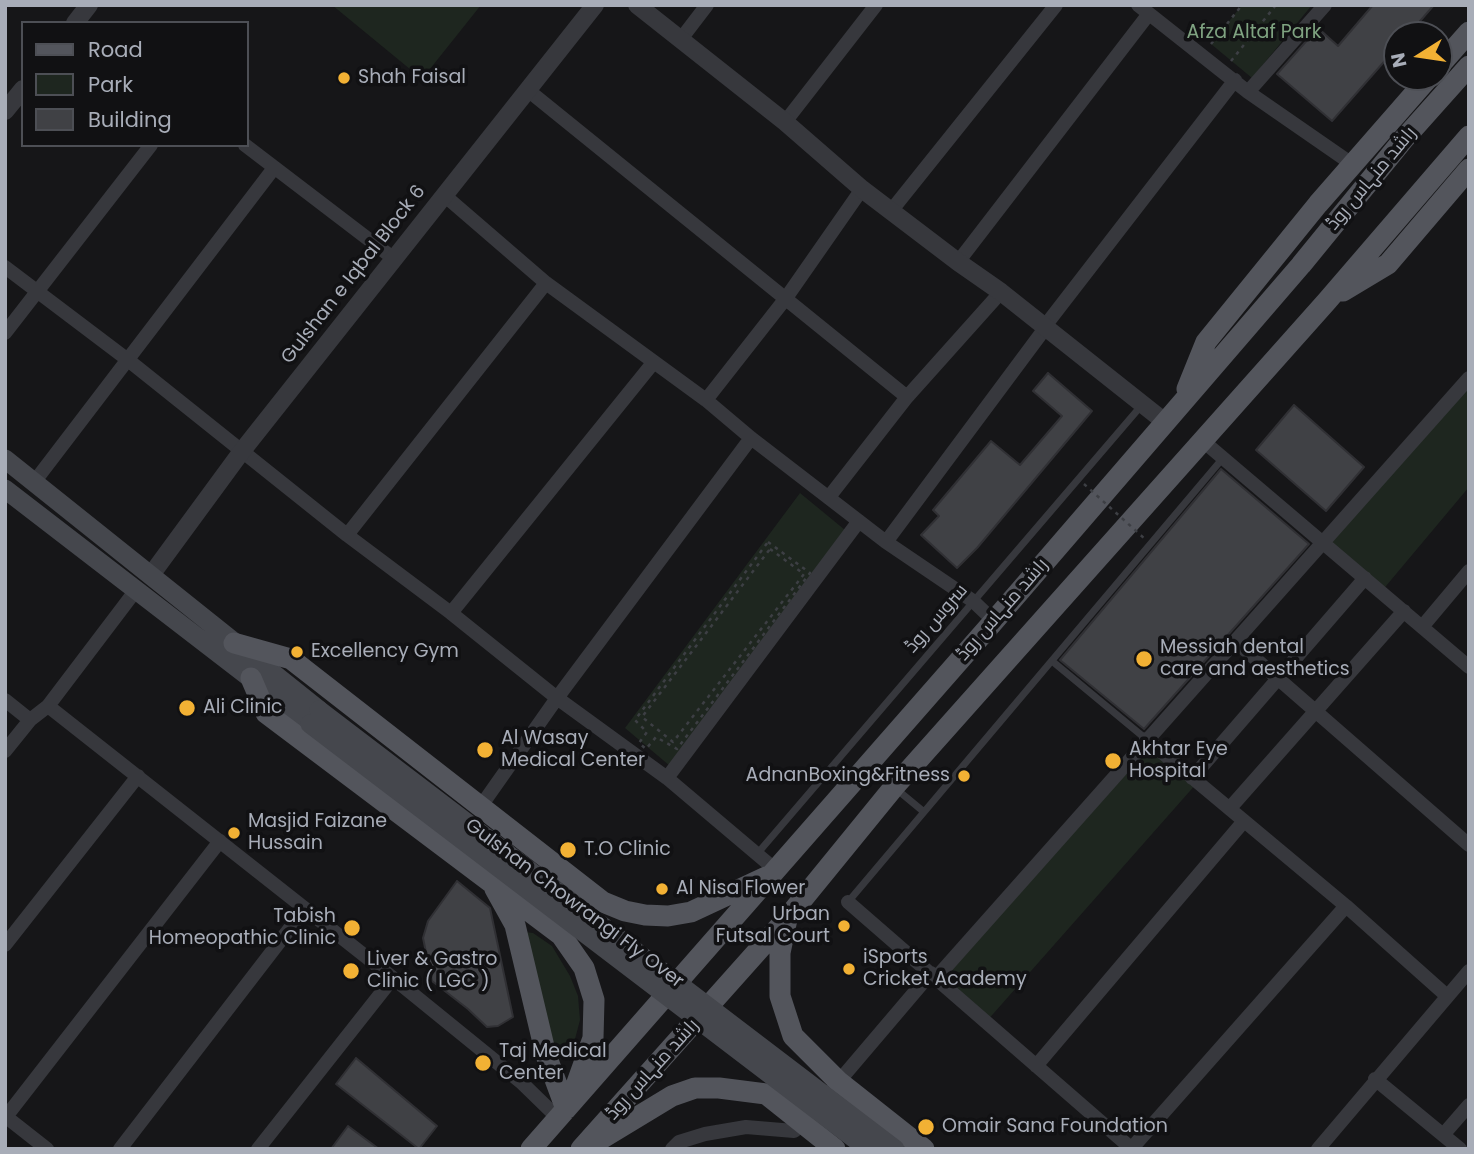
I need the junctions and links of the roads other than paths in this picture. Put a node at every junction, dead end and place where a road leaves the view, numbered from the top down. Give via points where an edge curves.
1 (595, 5) edge
2 (637, 5) edge
3 (707, 5) edge
4 (876, 5) edge
5 (1056, 5) edge
6 (1325, 5) edge
7 (1143, 10) edge
8 (1469, 32) edge
9 (681, 39) junction
10 (1453, 50) edge
11 (1469, 66) edge
12 (1235, 80) junction
13 (21, 91) edge
14 (529, 91) junction
15 (1417, 91) edge
16 (1248, 92) junction
17 (5, 111) edge
18 (785, 122) junction
19 (1469, 136) edge
20 (149, 147) edge
21 (248, 147) edge
22 (1352, 164) junction
23 (274, 168) junction
24 (1466, 178) edge
25 (862, 189) junction
26 (444, 195) junction
27 (891, 211) junction
28 (393, 258) junction
29 (958, 262) junction
30 (5, 267) edge
31 (546, 283) junction
32 (37, 292) junction
33 (1001, 292) junction
34 (786, 298) junction
35 (1327, 301) junction
36 (1046, 327) junction
37 (5, 333) edge
38 (128, 360) junction
39 (653, 363) junction
40 (1469, 378) edge
41 (906, 397) junction
42 (706, 400) junction
43 (1142, 404) junction
44 (1181, 404) junction
45 (1165, 422) junction
46 (751, 438) junction
47 (1203, 441) junction
48 (242, 451) junction
49 (1223, 457) junction
50 (5, 459) edge
51 (35, 481) junction
52 (5, 489) edge
53 (829, 497) junction
54 (859, 521) junction
55 (347, 535) junction
56 (886, 542) junction
57 (1322, 542) junction
58 (1469, 571) edge
59 (151, 575) junction
60 (1365, 578) junction
61 (136, 590) junction
62 (973, 601) junction
63 (1404, 611) junction
64 (451, 613) junction
65 (994, 621) junction
66 (1422, 627) junction
67 (1235, 641) junction
68 (234, 643) junction
69 (1052, 661) junction
70 (1469, 667) edge
71 (251, 678) junction
72 (1278, 679) junction
73 (556, 698) junction
74 (5, 700) edge
75 (48, 706) junction
76 (1315, 711) junction
77 (315, 717) junction
78 (30, 720) junction
79 (1146, 739) junction
80 (5, 751) edge
81 (138, 776) junction
82 (667, 778) junction
83 (1192, 778) junction
84 (894, 787) junction
85 (481, 806) junction
86 (1230, 808) junction
87 (924, 812) junction
88 (1244, 821) junction
89 (220, 841) junction
90 (1469, 845) edge
91 (756, 854) junction
92 (777, 871) junction
93 (488, 879) junction
94 (848, 902) joint
95 (1346, 906) junction
96 (304, 910) junction
97 (788, 917) junction
98 (5, 945) edge
99 (1469, 971) edge
100 (933, 976) junction
101 (393, 978) junction
102 (1447, 996) junction
103 (1036, 1066) junction
104 (1376, 1079) junction
105 (838, 1081) junction
106 (1469, 1105) edge
107 (562, 1114) junction
108 (6, 1117) edge
109 (805, 1124) junction
110 (1443, 1135) junction
111 (1327, 1146) edge
112 (47, 1149) edge
113 (120, 1149) edge
114 (258, 1149) edge
115 (531, 1149) edge
116 (584, 1149) edge
117 (672, 1149) edge
118 (835, 1149) edge
119 (867, 1149) edge
120 (895, 1149) edge
121 (924, 1149) edge
122 (1132, 1149) edge
123 (1460, 1149) edge

1 - 14 street, Gulshan e Iqbal Block 6
2 - 9 street
3 - 9 street
4 - 18 street
5 - 27 street
6 - 16 street
7 - 12 street
7 - 29 street
8 - 10 main road
9 - 18 street
11 - 44 main road, راشد منہاس روڈ
12 - 16 street
12 - 36 street
13 - 17 street
14 - 26 street, Gulshan e Iqbal Block 6
14 - 34 street
15 - 22 main road
16 - 22 street
18 - 25 street
19 - 35 main road, راشد منہاس روڈ
20 - 32 street
21 - 23 street
22 - 44 main road via 1206,342
23 - 28 street
23 - 38 street
24 - 35 main road via 1388,264
25 - 27 street
25 - 34 street
26 - 28 street, Gulshan e Iqbal Block 6
26 - 31 street
27 - 29 street
28 - 48 street, Gulshan e Iqbal Block 6
29 - 33 street
30 - 32 street
31 - 39 street
31 - 55 street
32 - 37 street
32 - 38 street
33 - 36 street
33 - 41 street
34 - 41 street
34 - 42 street
35 - 47 main road, راشد منہاس روڈ
36 - 43 street
36 - 56 street
38 - 48 street
38 - 51 street
39 - 42 street
39 - 64 street
40 - 57 street
41 - 53 street
42 - 46 street
43 - 45 street
43 - 62 lane, سروس روڈ
44 - 45 main road, راشد منہاس روڈ
45 - 65 main road, راشد منہاس روڈ
46 - 53 street
46 - 73 street
47 - 49 street
47 - 84 main road, راشد منہاس روڈ
48 - 55 street
48 - 59 street, Gulshan e Iqbal Block 6
49 - 57 street
49 - 69 lane
50 - 51 main road
51 - 59 main road
52 - 61 main road
53 - 54 street
54 - 56 street
54 - 82 street
55 - 64 street
56 - 62 street
57 - 60 street
57 - 67 street
58 - 66 street
59 - 68 main road
60 - 63 street
60 - 72 street
61 - 71 main road
61 - 75 street
62 - 65 street
62 - 91 lane, سروس روڈ
63 - 66 street
63 - 76 street
64 - 73 street
65 - 92 main road, راشد منہاس روڈ
66 - 70 street
67 - 72 street
67 - 79 street
68 - 77 main road
68 - 85 main road via 291,659
69 - 79 lane
69 - 87 lane
71 - 77 main road
71 - 93 main road via 266,713
72 - 76 street
72 - 83 street
73 - 82 street
73 - 85 street
74 - 78 street
75 - 78 street
75 - 81 street
76 - 86 street
76 - 90 street
77 - 119 main road, Gulshan Chowrangi Fly Over, bridge
77 - 120 main road, Gulshan Chowrangi Fly Over, bridge
78 - 80 street
79 - 83 street
79 - 100 street
81 - 89 street
81 - 98 street
82 - 91 street
83 - 86 street
84 - 87 lane
84 - 97 main road, راشد منہاس روڈ
85 - 92 main road via 603,902 625,911 668,916 691,912
86 - 88 street
87 - 94 lane
88 - 95 street
88 - 103 street
89 - 96 street
89 - 108 street
91 - 92 street
92 - 107 main road, راشد منہاس روڈ
93 - 107 main road via 515,925
93 - 107 main road via 561,935 584,968 594,1000 593,1038
94 - 100 street
95 - 102 street
95 - 122 street
96 - 101 street
96 - 113 street
97 - 105 main road via 780,953 780,996 793,1036
97 - 116 main road, راشد منہاس روڈ
99 - 102 street
100 - 103 street
100 - 105 street
101 - 107 street
101 - 114 street
102 - 104 street
103 - 122 street
104 - 110 street
104 - 111 street
105 - 109 street
105 - 121 main road
106 - 110 street
107 - 115 main road, راشد منہاس روڈ
108 - 112 street
109 - 116 main road via 766,1094 695,1087
109 - 117 street via 794,1131 746,1127 705,1134
109 - 118 main road
110 - 123 street

